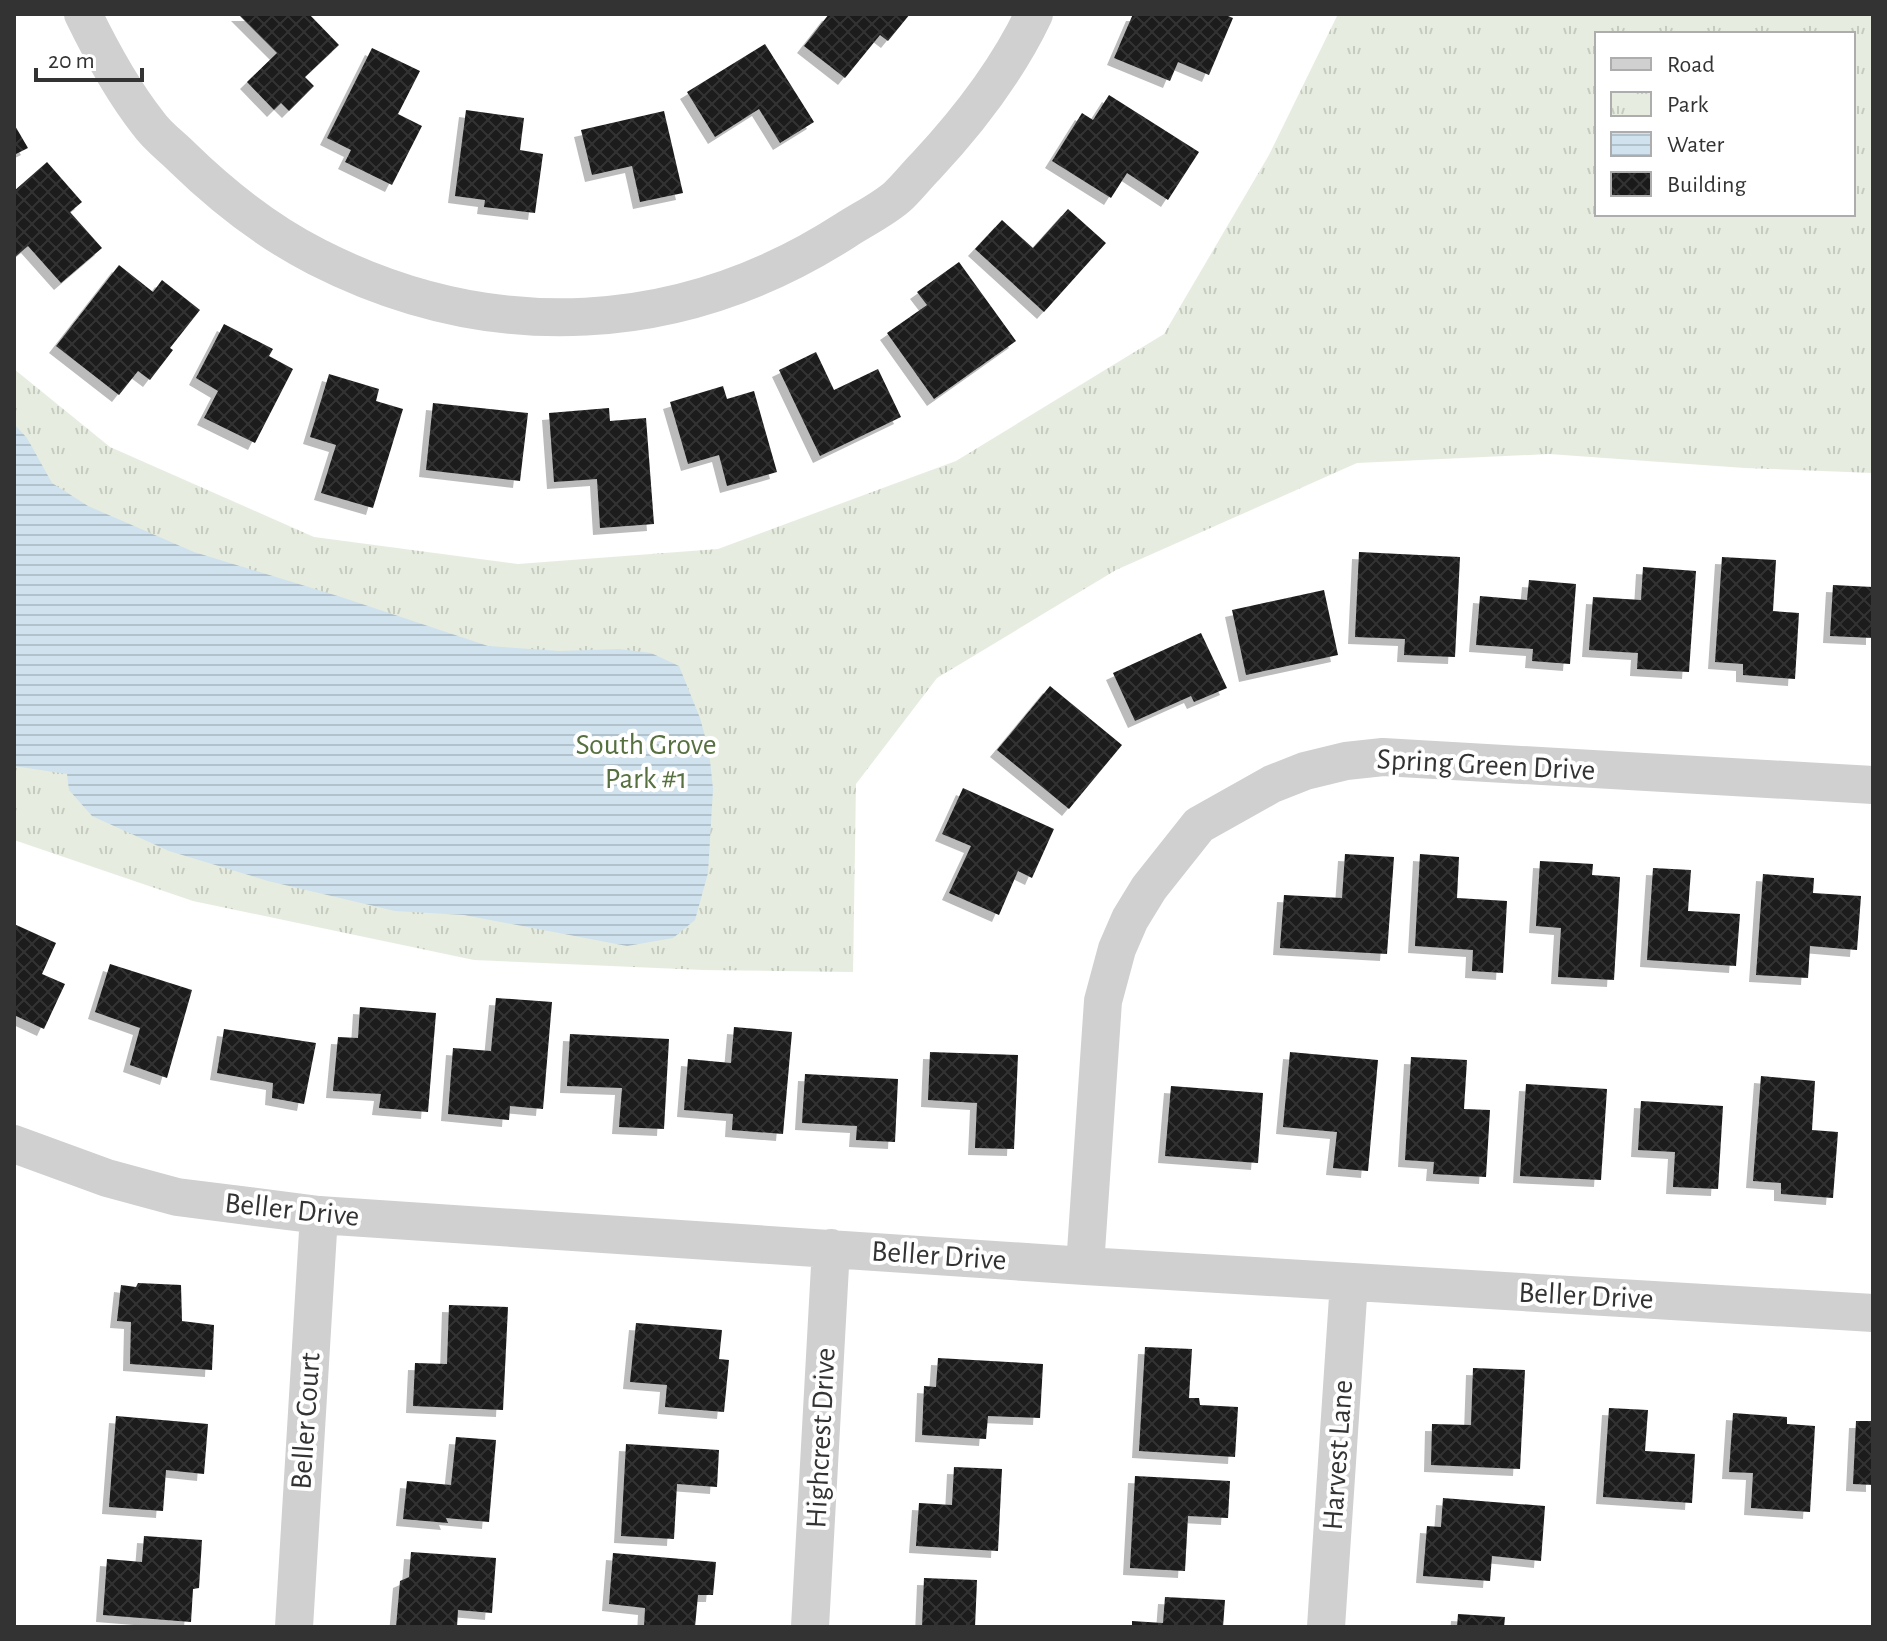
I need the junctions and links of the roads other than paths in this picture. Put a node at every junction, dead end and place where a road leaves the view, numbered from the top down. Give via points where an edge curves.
1 (83, 14) edge
2 (1034, 14) edge
3 (1873, 785) edge
4 (14, 1144) edge
5 (319, 1215) junction
6 (831, 1248) junction
7 (1085, 1266) junction
8 (1349, 1282) junction
9 (1873, 1313) edge
10 (294, 1627) edge
11 (810, 1627) edge
12 (1326, 1627) edge

1 - 2 street via 148,125 212,186 284,241 363,281 414,298 456,308 563,318 624,314 718,293 818,248 871,214 897,197 955,135 996,83
3 - 7 street, Spring Green Drive via 1383,757 1305,771 1199,825 1130,919 1103,1001
4 - 5 street, Beller Drive via 177,1197
5 - 6 street, Beller Drive
5 - 10 street, Beller Court
6 - 7 street, Beller Drive
6 - 11 street, Highcrest Drive
7 - 8 street, Beller Drive
8 - 9 street, Beller Drive
8 - 12 street, Harvest Lane

